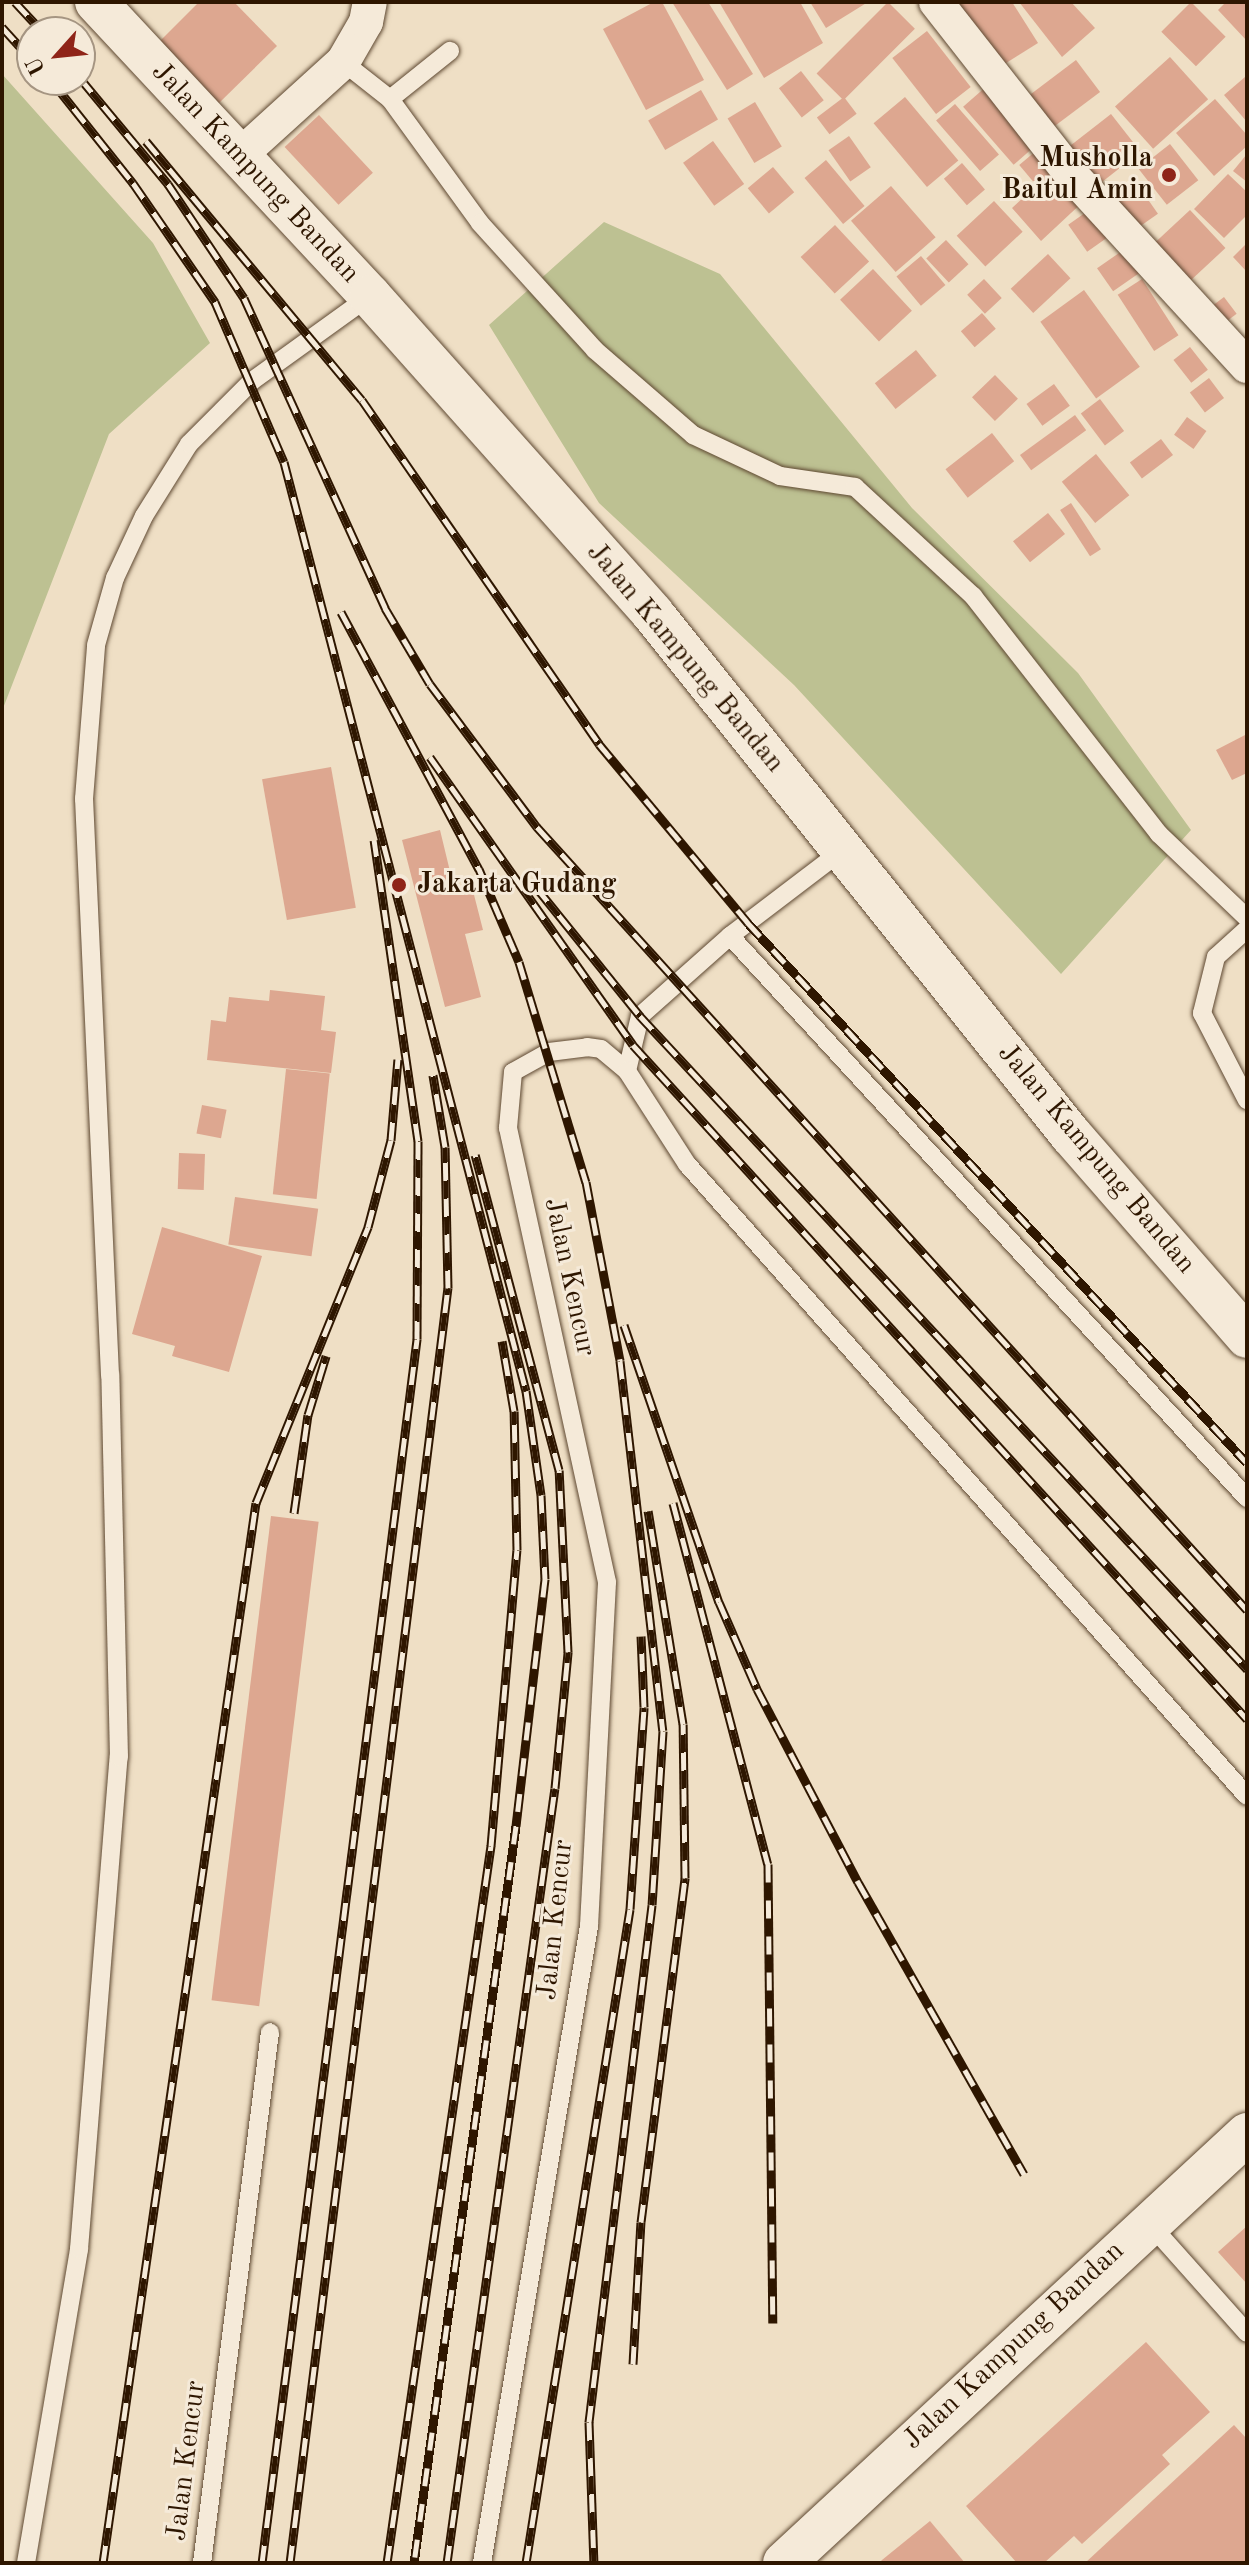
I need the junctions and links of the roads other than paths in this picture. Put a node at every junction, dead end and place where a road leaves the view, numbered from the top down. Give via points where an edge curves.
1 (96, 2) edge
2 (370, 2) edge
3 (936, 2) edge
4 (450, 51) dead end
5 (343, 62) junction
6 (390, 99) junction
7 (237, 158) junction
8 (370, 296) junction
9 (1247, 366) edge
10 (844, 849) junction
11 (1247, 918) edge
12 (1247, 929) edge
13 (730, 936) junction
14 (627, 1071) junction
15 (1247, 1100) edge
16 (1247, 1337) edge
17 (1247, 1498) edge
18 (1247, 1796) edge
19 (270, 2032) dead end
20 (1247, 2134) edge
21 (1147, 2221) junction
22 (1247, 2333) edge
23 (26, 2563) edge
24 (202, 2563) edge
25 (482, 2563) edge
26 (784, 2563) edge

1 - 7 street, Jalan Kampung Bandan
2 - 5 street via 366,22
3 - 9 street via 1070,173
4 - 6 lane
5 - 6 lane
5 - 7 street
6 - 11 lane via 491,234 595,350 693,435 780,476 855,487 973,596 1159,834
7 - 8 street, Jalan Kampung Bandan
8 - 10 street, Jalan Kampung Bandan via 653,614
8 - 23 lane via 252,381 189,444 144,516 115,578 96,645 84,799 110,1375 119,1757 79,2249
10 - 13 lane
10 - 16 street, Jalan Kampung Bandan via 1071,1135
12 - 15 lane via 1216,957 1202,1013
13 - 14 lane via 640,1016
13 - 17 lane
14 - 18 lane, Jalan Kencur via 687,1164
14 - 25 lane, Jalan Kencur via 601,1049 574,1049 549,1052 513,1072 508,1128 607,1582 589,1926
19 - 24 lane, Jalan Kencur
20 - 21 street, Jalan Kampung Bandan
21 - 22 lane
21 - 26 street, Jalan Kampung Bandan

